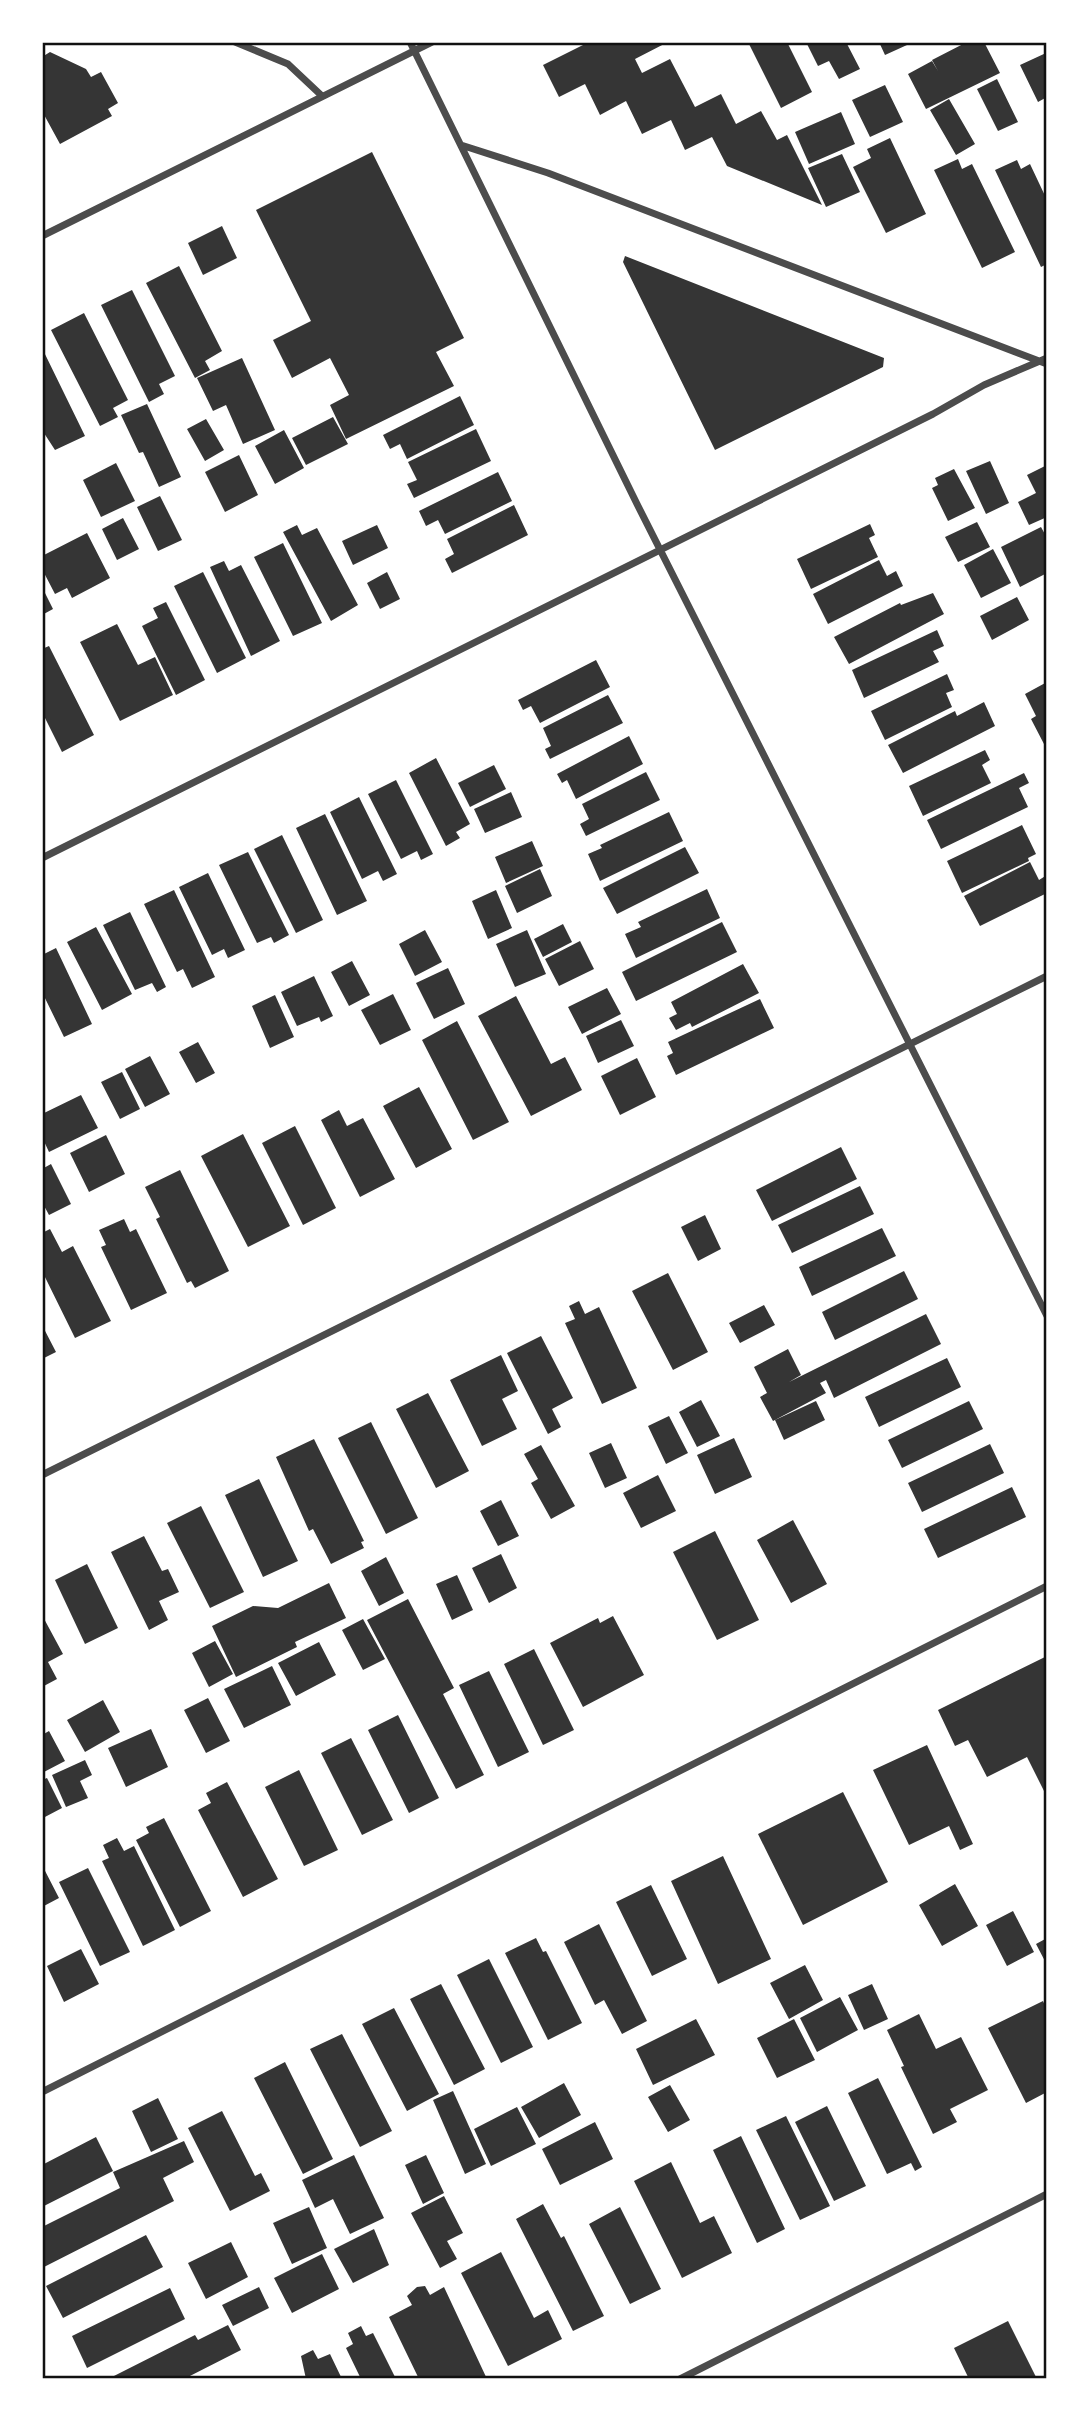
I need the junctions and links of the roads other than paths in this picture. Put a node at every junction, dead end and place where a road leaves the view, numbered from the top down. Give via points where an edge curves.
1 (236, 42) edge
2 (410, 42) edge
3 (432, 42) edge
4 (415, 51) junction
5 (322, 96) junction
6 (461, 145) junction
7 (42, 236) edge
8 (1045, 361) edge
9 (661, 550) junction
10 (42, 858) edge
11 (1047, 976) edge
12 (910, 1045) junction
13 (1047, 1316) edge
14 (42, 1475) edge
15 (1047, 1586) edge
16 (42, 2092) edge
17 (1047, 2194) edge
18 (680, 2379) edge

1 - 5 street via 288,64
2 - 4 street
3 - 4 street
4 - 5 street
4 - 6 street
5 - 7 street
6 - 8 street via 561,178
6 - 9 street
8 - 9 street via 984,385
9 - 10 street
9 - 12 street
11 - 12 street
12 - 13 street
12 - 14 street
15 - 16 street
17 - 18 street

